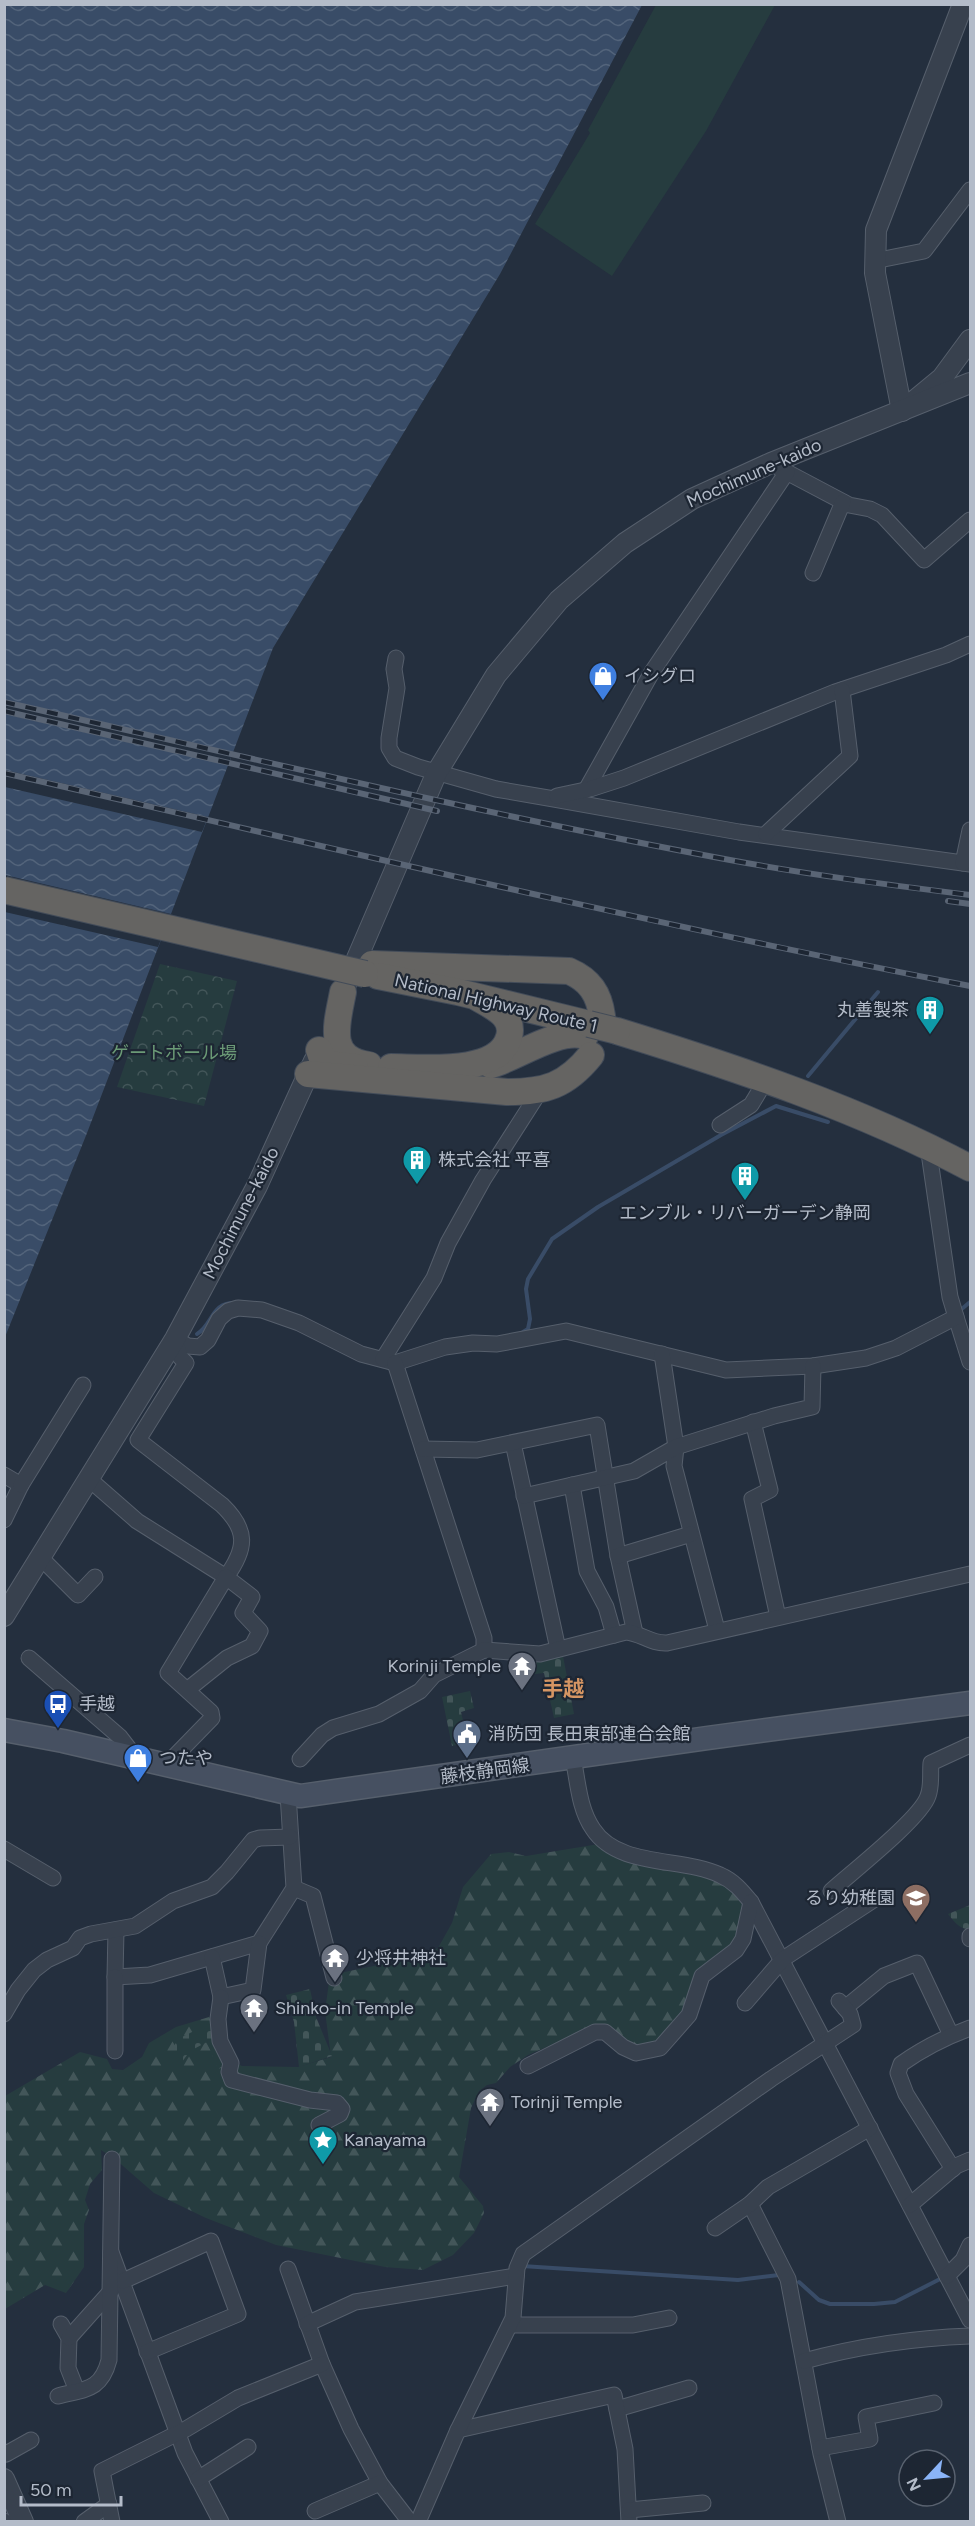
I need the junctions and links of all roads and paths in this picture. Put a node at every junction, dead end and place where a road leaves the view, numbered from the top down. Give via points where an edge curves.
1 (963, 4) edge
2 (970, 190) edge
3 (874, 261) junction
4 (970, 340) edge
5 (970, 383) edge
6 (902, 411) junction
7 (779, 468) junction
8 (843, 502) junction
9 (970, 520) edge
10 (813, 573) dead end
11 (970, 644) edge
12 (396, 658) dead end
13 (842, 690) junction
14 (437, 772) junction
15 (586, 790) junction
16 (549, 798) junction
17 (970, 830) edge
18 (766, 834) junction
19 (967, 864) edge
20 (4, 890) edge
21 (369, 969) junction
22 (343, 992) junction
23 (478, 998) junction
24 (599, 1034) junction
25 (328, 1058) junction
26 (382, 1067) junction
27 (449, 1067) junction
28 (308, 1074) junction
29 (760, 1090) junction
30 (540, 1091) junction
31 (835, 1108) junction
32 (720, 1125) dead end
33 (928, 1146) junction
34 (970, 1168) edge
35 (956, 1317) junction
36 (175, 1339) junction
37 (662, 1354) junction
38 (389, 1361) junction
39 (970, 1362) edge
40 (813, 1366) junction
41 (83, 1385) dead end
42 (753, 1422) junction
43 (513, 1443) junction
44 (676, 1447) junction
45 (423, 1449) junction
46 (4, 1475) edge
47 (604, 1477) junction
48 (89, 1479) junction
49 (21, 1485) junction
50 (572, 1485) junction
51 (524, 1496) junction
52 (4, 1520) edge
53 (691, 1534) junction
54 (618, 1556) junction
55 (40, 1557) junction
56 (970, 1574) edge
57 (95, 1577) dead end
58 (226, 1577) junction
59 (4, 1616) edge
60 (778, 1617) junction
61 (717, 1630) junction
62 (635, 1633) junction
63 (614, 1635) junction
64 (558, 1649) junction
65 (484, 1650) junction
66 (29, 1658) dead end
67 (188, 1690) junction
68 (970, 1703) edge
69 (4, 1730) edge
70 (970, 1745) edge
71 (132, 1758) junction
72 (573, 1758) junction
73 (300, 1759) dead end
74 (170, 1767) junction
75 (288, 1794) junction
76 (290, 1837) junction
77 (4, 1850) edge
78 (53, 1878) dead end
79 (294, 1888) junction
80 (831, 1891) dead end
81 (878, 1897) dead end
82 (751, 1902) junction
83 (116, 1930) junction
84 (260, 1943) junction
85 (212, 1957) junction
86 (783, 1959) junction
87 (115, 1977) junction
88 (334, 1978) dead end
89 (221, 1997) junction
90 (746, 2003) dead end
91 (4, 2014) edge
92 (970, 2028) edge
93 (951, 2035) junction
94 (826, 2043) junction
95 (115, 2051) dead end
96 (528, 2066) dead end
97 (319, 2125) dead end
98 (870, 2128) junction
99 (112, 2159) dead end
100 (970, 2160) edge
101 (952, 2169) junction
102 (750, 2204) junction
103 (910, 2205) junction
104 (715, 2228) dead end
105 (970, 2245) edge
106 (288, 2269) dead end
107 (516, 2276) junction
108 (947, 2276) junction
109 (117, 2286) junction
110 (669, 2318) dead end
111 (970, 2320) edge
112 (61, 2324) dead end
113 (307, 2324) junction
114 (510, 2325) junction
115 (970, 2336) edge
116 (69, 2338) junction
117 (147, 2352) junction
118 (804, 2361) junction
119 (321, 2364) junction
120 (689, 2388) dead end
121 (77, 2391) junction
122 (58, 2396) dead end
123 (934, 2403) dead end
124 (617, 2409) junction
125 (458, 2430) junction
126 (177, 2433) junction
127 (31, 2440) dead end
128 (248, 2447) dead end
129 (820, 2448) junction
130 (4, 2452) edge
131 (4, 2479) edge
132 (198, 2479) junction
133 (380, 2483) junction
134 (703, 2503) dead end
135 (109, 2504) junction
136 (315, 2511) dead end
137 (626, 2518) edge
138 (23, 2522) edge
139 (84, 2522) edge
140 (112, 2522) edge
141 (221, 2522) edge
142 (410, 2522) edge
143 (418, 2522) edge
144 (838, 2522) edge

1 - 3 street via 884,205 876,230
2 - 3 street via 924,251
3 - 6 street
4 - 6 street via 942,378
5 - 6 street, Mochimune-kaido
6 - 7 street, Mochimune-kaido
7 - 8 street
7 - 14 street, Mochimune-kaido via 722,484 669,513 625,543 559,600 496,675
7 - 15 street via 652,672
8 - 9 street via 882,515 924,560
8 - 10 street
11 - 13 street
12 - 14 street via 397,688 389,748 395,758
13 - 15 street
13 - 18 street via 850,756
14 - 16 street via 496,789
14 - 22 street, Mochimune-kaido
15 - 16 street
16 - 18 street
17 - 19 street
18 - 19 street
20 - 21 highway, National Highway Route 1, bridge via 310,961
21 - 23 highway, National Highway Route 1
21 - 24 highway via 569,971 594,989 600,1003
22 - 25 street, Mochimune-kaido
22 - 26 highway via 336,1030 341,1050 352,1060
23 - 24 highway, National Highway Route 1
23 - 27 highway via 504,1014 510,1023 508,1042 502,1051 483,1062
24 - 27 highway via 561,1036 488,1065
24 - 29 highway
24 - 30 highway via 572,1075
24 - 31 highway, National Highway Route 1 via 723,1066
25 - 26 highway
25 - 28 street, Mochimune-kaido
26 - 27 highway
28 - 30 highway via 507,1092
28 - 36 street, Mochimune-kaido via 256,1186
29 - 31 highway
29 - 32 street via 751,1105
30 - 38 street via 483,1180
31 - 33 highway, National Highway Route 1
33 - 34 highway, National Highway Route 1
33 - 35 street
35 - 39 street
35 - 40 street via 881,1353
36 - 38 street via 200,1347 228,1311 262,1310 299,1323 361,1354
36 - 48 street, Mochimune-kaido
36 - 58 street via 186,1363 138,1440 222,1505 240,1526 241,1553
37 - 38 street via 566,1331 497,1344 445,1347
37 - 40 street via 726,1370
37 - 44 street
38 - 45 street
40 - 42 street via 813,1407
41 - 49 street
42 - 44 street
42 - 60 street via 770,1490 752,1499
43 - 45 street via 477,1450
43 - 47 street via 597,1425
43 - 51 street
44 - 47 street via 634,1471
44 - 53 street via 674,1466
45 - 65 street via 484,1638
46 - 49 street
47 - 50 street
47 - 54 street
48 - 55 street, Mochimune-kaido
48 - 58 street via 137,1521
49 - 52 street
50 - 51 street
50 - 63 street via 587,1571 606,1607
51 - 64 street
53 - 54 street
53 - 61 street
54 - 62 street
55 - 57 street via 78,1595
55 - 59 street, Mochimune-kaido
56 - 60 street
58 - 67 street via 168,1673
58 - 67 street via 252,1597 243,1613 260,1631 252,1646 227,1658
60 - 61 street
61 - 62 street via 658,1643
62 - 63 street
63 - 64 street
64 - 65 street via 540,1654
65 - 73 street via 434,1675 420,1691 380,1714 333,1728
66 - 71 street via 120,1737
67 - 74 street via 211,1712 212,1718 175,1756
68 - 72 main road, 藤枝静岡線
69 - 71 main road, 藤枝静岡線
70 - 80 street via 931,1763 929,1793 924,1804
71 - 74 main road, 藤枝静岡線
72 - 75 main road, 藤枝静岡線 via 313,1796
72 - 82 street via 583,1809 593,1830 609,1846 718,1874 735,1883
74 - 75 main road, 藤枝静岡線
75 - 76 street
76 - 79 street
76 - 83 street via 253,1840 212,1887 173,1901 135,1926
77 - 78 street
79 - 84 street
79 - 88 street via 313,1896
81 - 86 street
82 - 86 street
82 - 96 street via 743,1939 736,1950 702,1976 689,2015 660,2048 636,2053 605,2032 595,2032
83 - 87 street
83 - 91 street via 80,1938 66,1953 47,1960 18,1990
84 - 85 street
84 - 89 street via 254,1990
85 - 87 street via 150,1975
85 - 89 street
86 - 90 street
86 - 94 street
87 - 95 street
89 - 97 street via 220,2042 231,2063 228,2072 232,2080 337,2103 342,2109 340,2114
92 - 93 street
93 - 94 street via 917,1963 884,1976 842,2005 853,2025
93 - 101 street via 901,2064 898,2073 906,2094
94 - 98 street
94 - 107 street via 533,2246 523,2254
98 - 102 street via 768,2187
98 - 103 street
99 - 109 street via 111,2252
100 - 101 street
101 - 103 street
102 - 104 street
102 - 118 street via 788,2279
103 - 108 street
105 - 108 street via 963,2260
106 - 113 street
107 - 113 street via 355,2302
107 - 114 street
108 - 111 street
109 - 116 street
109 - 117 street
109 - 117 street via 211,2241 238,2313
109 - 121 street via 107,2369 96,2385
110 - 114 street via 633,2325
112 - 116 street
113 - 119 street
114 - 125 street
115 - 118 street via 919,2338
116 - 121 street via 68,2368
117 - 126 street
118 - 129 street
119 - 126 street via 238,2398
119 - 133 street
120 - 124 street
121 - 122 street
123 - 129 street via 866,2417 870,2439
124 - 125 street via 614,2395
124 - 137 street via 625,2448
125 - 143 street
126 - 132 street
126 - 135 street via 102,2471
127 - 130 street
128 - 132 street
129 - 144 street
131 - 138 street
132 - 141 street
133 - 136 street
133 - 142 street
134 - 137 street
135 - 139 street
135 - 140 street

